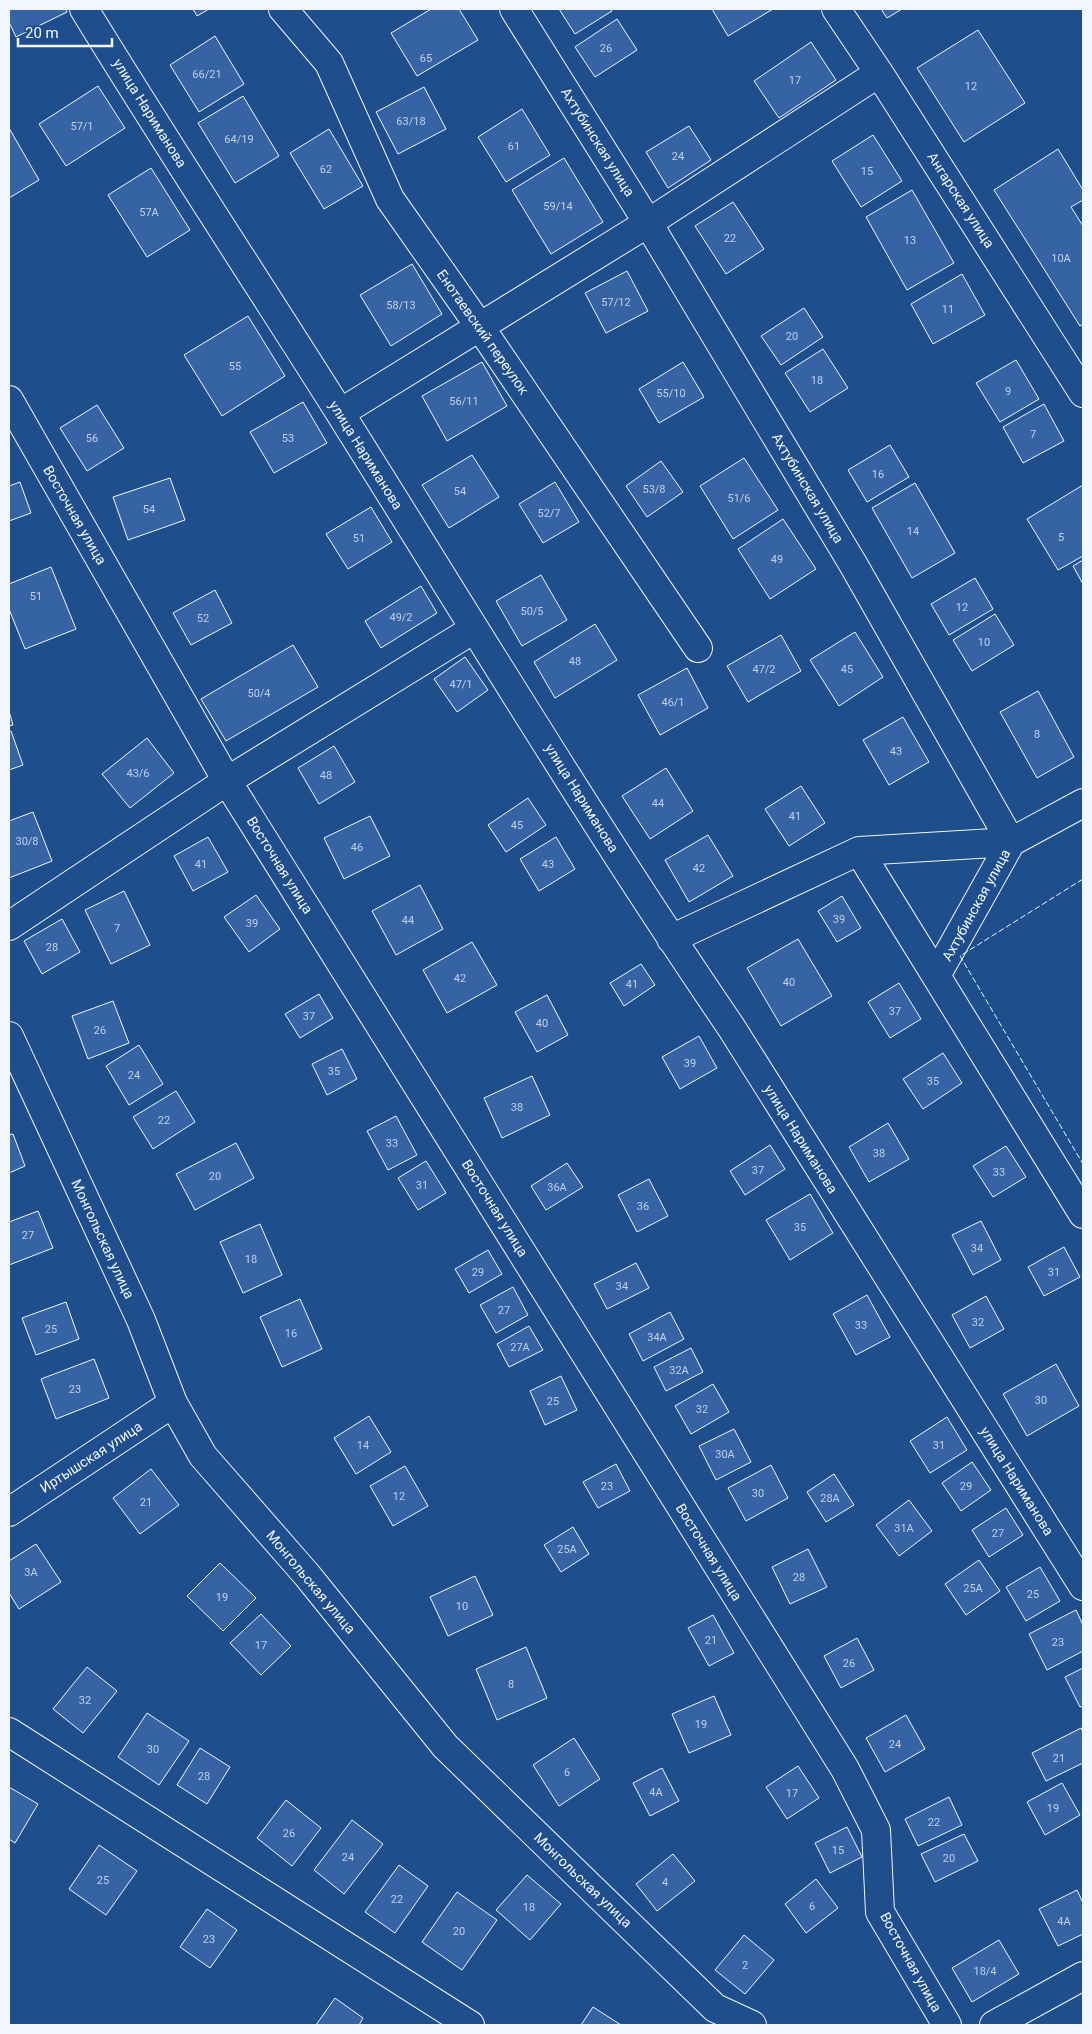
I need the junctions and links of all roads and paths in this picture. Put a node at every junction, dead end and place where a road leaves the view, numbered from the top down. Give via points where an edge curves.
1 (84, 9) edge
2 (283, 9) edge
3 (514, 9) edge
4 (836, 9) edge
5 (879, 73) junction
6 (648, 223) junction
7 (480, 327) junction
8 (1083, 393) edge
9 (9, 400) edge
10 (340, 413) junction
11 (474, 629) junction
12 (698, 648) dead end
13 (227, 781) junction
14 (1083, 803) edge
15 (1011, 842) junction
16 (859, 851) junction
17 (9, 926) edge
18 (671, 939) junction
19 (936, 976) junction
20 (9, 1036) edge
21 (1083, 1214) edge
22 (173, 1403) junction
23 (9, 1512) edge
24 (1083, 1586) edge
25 (9, 1732) edge
26 (1083, 1976) edge
27 (470, 2025) edge
28 (752, 2025) edge
29 (947, 2025) edge
30 (994, 2025) edge

1 - 10 street, улица Нариманова
2 - 7 street, Енотаевский переулок via 328,62 390,200
3 - 6 street, Ахтубинская улица
4 - 5 street, Ангарская улица
5 - 6 street
5 - 8 street, Ангарская улица
6 - 7 street
6 - 15 street, Ахтубинская улица via 853,564
7 - 10 street
7 - 12 street, Енотаевский переулок
9 - 13 street, Восточная улица
10 - 11 street, улица Нариманова
11 - 13 street
11 - 18 street, улица Нариманова
13 - 17 street
13 - 29 street, Восточная улица via 845,1769 876,1830 880,1912
14 - 15 street
15 - 16 street
15 - 19 street, Ахтубинская улица
16 - 18 street
16 - 19 street, Ахтубинская улица
18 - 24 street, улица Нариманова via 731,1027
19 - 21 street, Ахтубинская улица
20 - 22 street, Монгольская улица via 141,1320
22 - 23 street, Иртышская улица
22 - 28 street, Монгольская улица via 203,1456 307,1575 445,1746 715,2008
25 - 27 street
26 - 30 street

